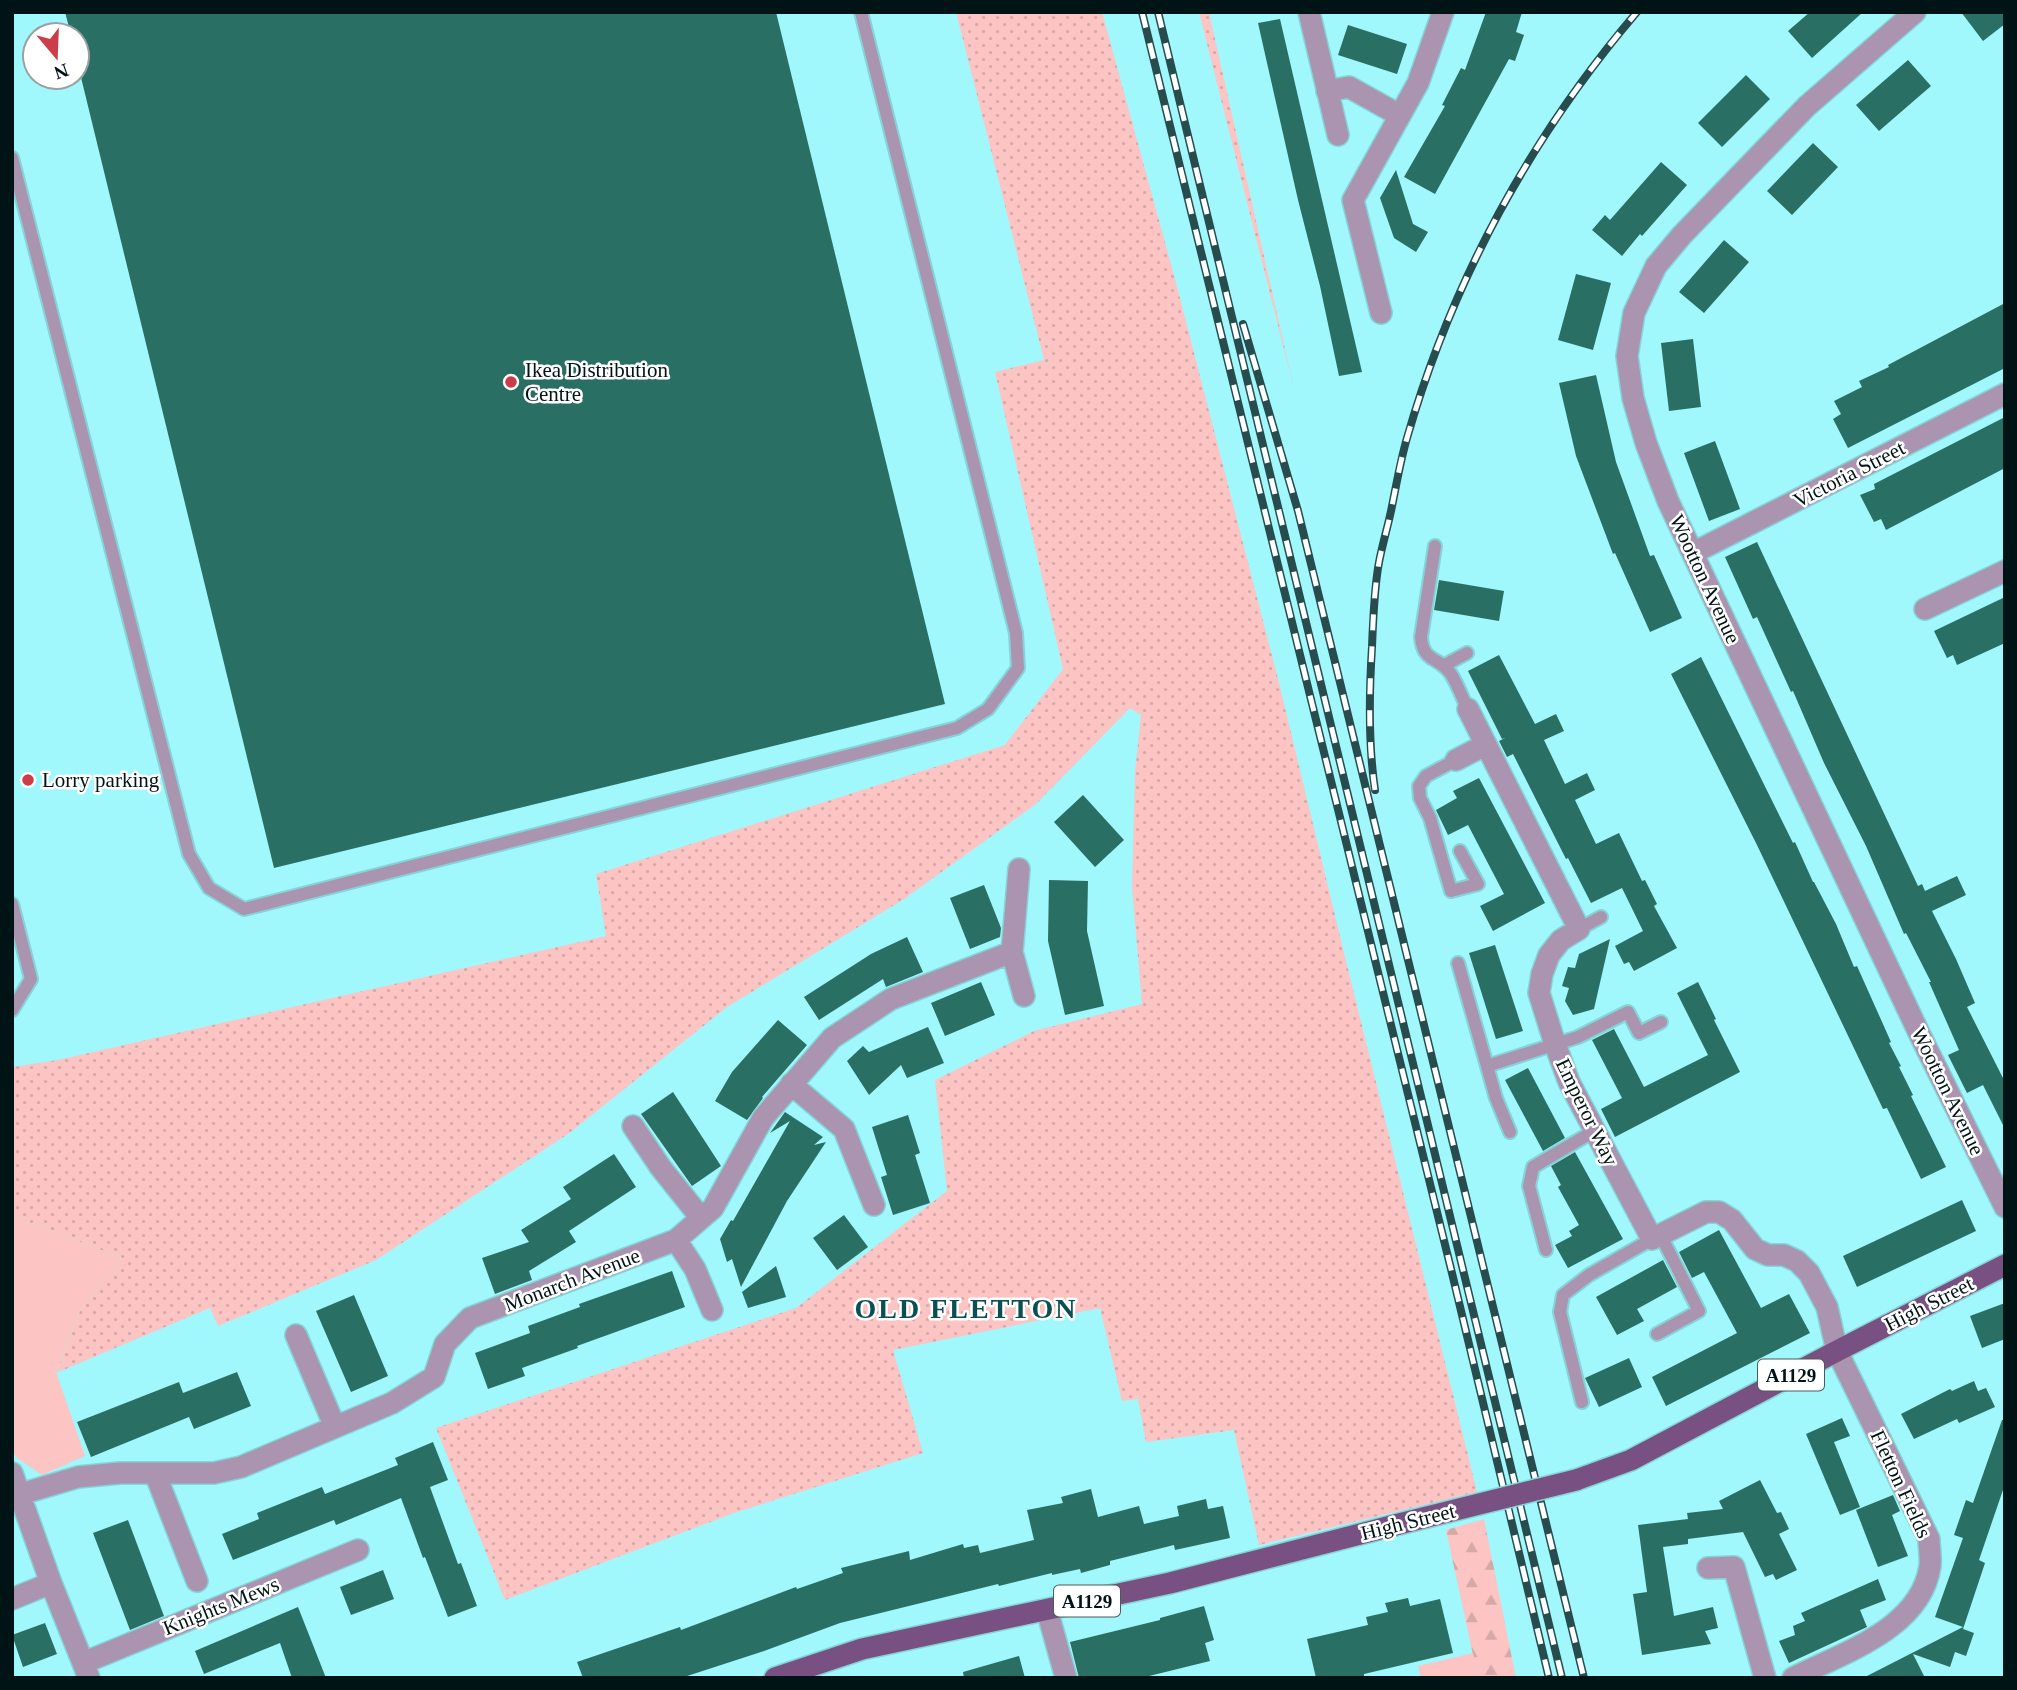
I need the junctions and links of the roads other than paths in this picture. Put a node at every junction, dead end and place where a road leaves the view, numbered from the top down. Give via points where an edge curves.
1 (861, 12) edge
2 (1309, 12) edge
3 (1443, 12) edge
4 (1915, 12) edge
5 (1328, 91) junction
6 (1399, 115) junction
7 (1338, 135) dead end
8 (12, 158) edge
9 (1381, 313) dead end
10 (2005, 394) edge
11 (1435, 546) dead end
12 (1693, 553) junction
13 (2005, 571) edge
14 (1925, 609) dead end
15 (1467, 653) dead end
16 (1443, 666) junction
17 (1468, 709) joint
18 (1485, 745) junction
19 (1456, 760) joint
20 (1460, 851) dead end
21 (1019, 869) dead end
22 (12, 904) edge
23 (1601, 917) dead end
24 (1579, 929) junction
25 (1012, 952) junction
26 (1458, 963) dead end
27 (1024, 996) dead end
28 (12, 1010) edge
29 (1661, 1022) dead end
30 (1555, 1044) junction
31 (1487, 1066) junction
32 (791, 1084) junction
33 (633, 1126) dead end
34 (1594, 1131) junction
35 (1510, 1132) dead end
36 (874, 1205) dead end
37 (2005, 1207) edge
38 (701, 1218) junction
39 (1656, 1237) junction
40 (676, 1240) junction
41 (1546, 1250) dead end
42 (2005, 1265) edge
43 (712, 1310) dead end
44 (1657, 1334) dead end
45 (296, 1335) dead end
46 (1837, 1351) junction
47 (1582, 1402) dead end
48 (335, 1427) junction
49 (12, 1473) edge
50 (155, 1473) junction
51 (21, 1494) junction
52 (358, 1550) dead end
53 (1708, 1568) dead end
54 (197, 1581) dead end
55 (51, 1583) junction
56 (12, 1599) edge
57 (1047, 1611) junction
58 (86, 1670) edge
59 (777, 1677) edge
60 (1066, 1678) edge
61 (1765, 1678) edge
62 (1793, 1678) edge

1 - 8 lane via 1016,633 1017,668 988,709 957,728 244,909 209,888 189,854
2 - 5 street
3 - 6 street via 1418,83
4 - 12 street, Wootton Avenue via 1807,106 1682,235 1656,265 1634,313 1627,356 1633,398 1663,490
5 - 6 street via 1349,87
5 - 7 street
6 - 9 street via 1353,200
10 - 12 street, Victoria Street
11 - 16 lane via 1421,637 1422,649
12 - 37 street, Wootton Avenue
13 - 14 street
15 - 16 lane
16 - 17 lane
17 - 18 street
18 - 19 street
18 - 24 street
19 - 20 lane via 1426,776 1419,786 1451,891 1478,884
21 - 25 street
22 - 28 lane via 30,979
23 - 24 lane
24 - 30 street, Emperor Way via 1560,940 1542,974 1539,993
25 - 27 street
25 - 32 street, Monarch Avenue via 891,999 832,1038
26 - 31 lane
29 - 30 lane via 1639,1033 1628,1012
30 - 31 lane
30 - 34 street, Emperor Way
31 - 35 lane
32 - 36 street via 844,1129
32 - 38 street, Monarch Avenue via 763,1118 713,1208
33 - 38 street
34 - 39 street, Emperor Way
34 - 41 lane via 1533,1167 1529,1186
38 - 40 street, Monarch Avenue
39 - 44 lane via 1699,1311
39 - 46 street via 1706,1212 1719,1212 1732,1220 1755,1249 1784,1255 1809,1273 1826,1307
39 - 47 lane via 1563,1295 1560,1312
40 - 43 street via 695,1269
40 - 48 street, Monarch Avenue via 470,1318 445,1344 433,1377 392,1403
42 - 46 main road, High Street / A1129
45 - 48 street
46 - 57 main road, High Street / A1129, bridge via 1631,1460 1576,1480
46 - 62 street, Fletton Fields via 1929,1539 1930,1566 1920,1594 1902,1619
48 - 50 street, Monarch Avenue via 242,1467 215,1473
49 - 51 street, Knights Mews
50 - 51 street, Monarch Avenue via 78,1477
50 - 54 street
51 - 55 street, Knights Mews
52 - 58 street, Knights Mews
53 - 61 street via 1734,1567
55 - 56 street
55 - 58 street, Knights Mews
57 - 59 main road, High Street / A1129 via 862,1649
57 - 60 street

